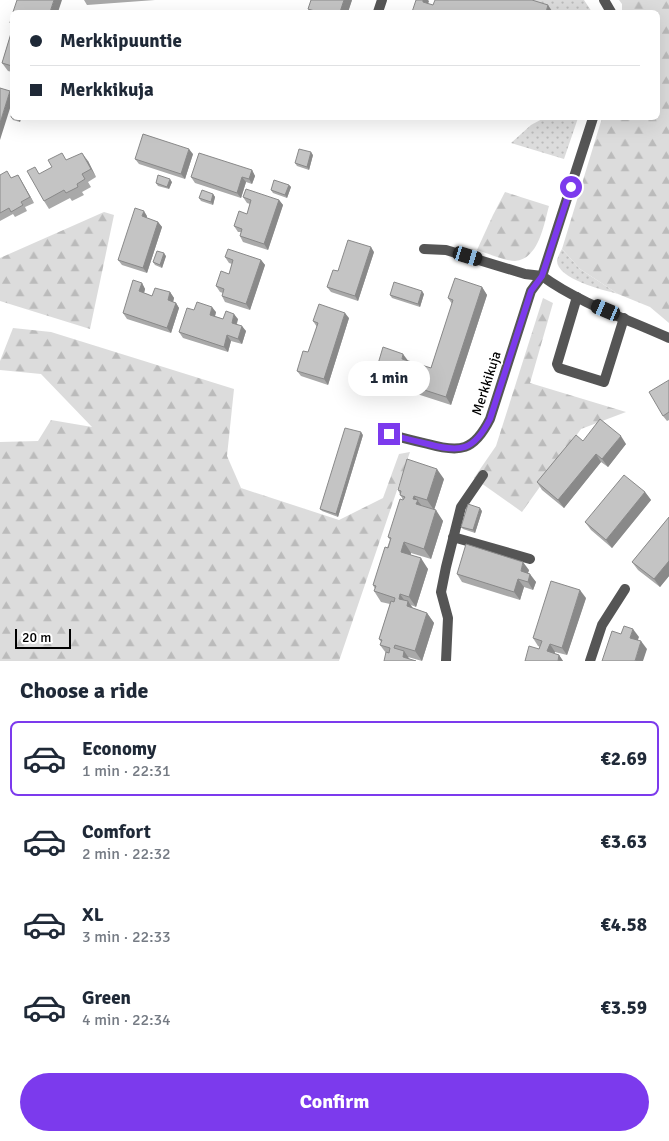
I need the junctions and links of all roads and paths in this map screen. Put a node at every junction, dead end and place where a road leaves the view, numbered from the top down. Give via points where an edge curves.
1 (592, 120) edge
2 (424, 249) dead end
3 (542, 276) junction
4 (577, 297) junction
5 (624, 318) junction
6 (669, 338) edge
7 (389, 434) dead end
8 (483, 475) dead end
9 (453, 538) junction
10 (530, 559) dead end
11 (624, 589) dead end
12 (446, 661) edge
13 (590, 661) edge

1 - 3 street, Merkkikuja
2 - 3 street via 446,250 525,274
3 - 4 street
3 - 7 street, Merkkikuja via 531,291 490,419 482,433 471,444 449,450
4 - 5 street
4 - 5 street via 557,364 559,368 604,382
5 - 6 street
8 - 9 street via 461,507
9 - 10 street
9 - 12 street via 442,592 448,618
11 - 13 street via 602,625

